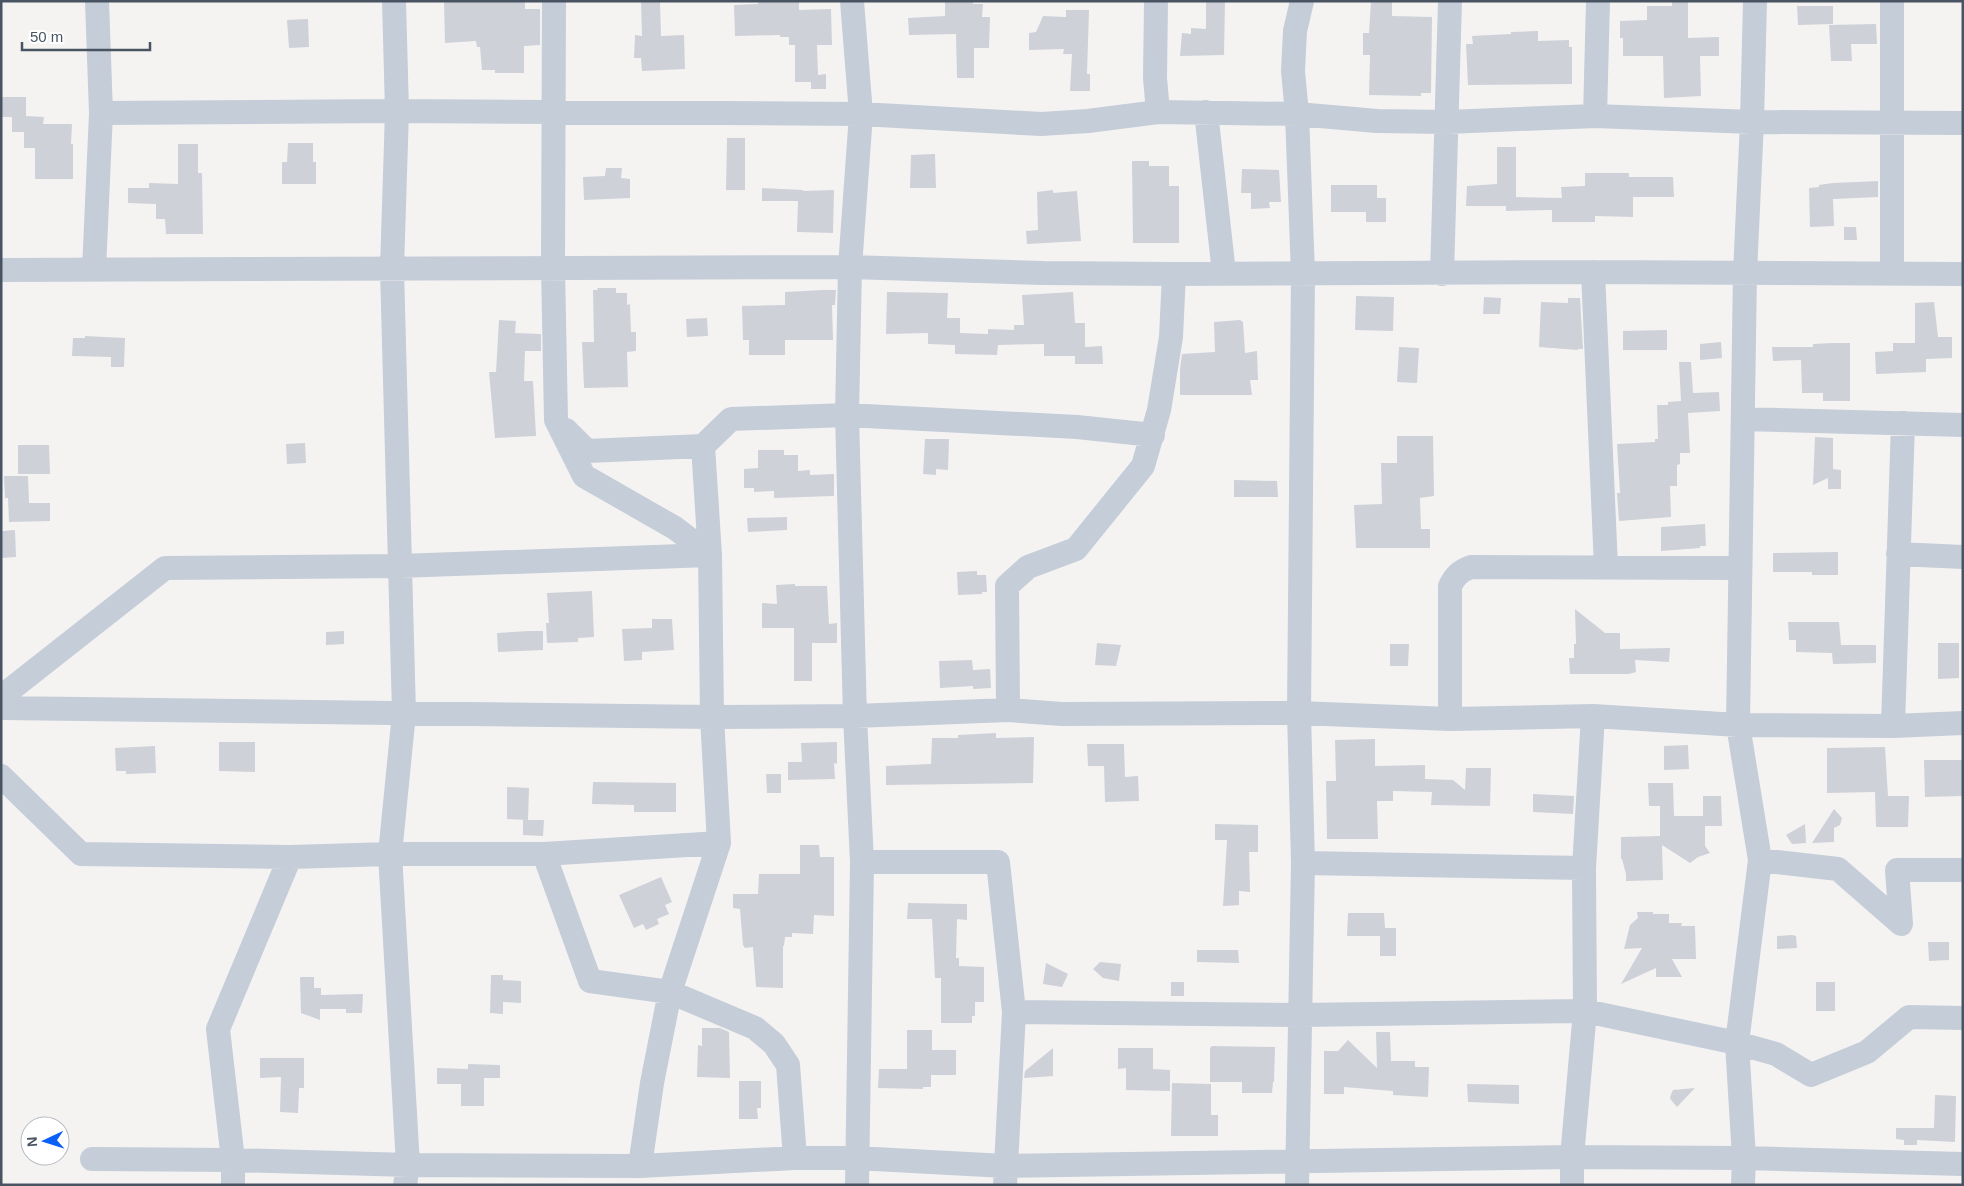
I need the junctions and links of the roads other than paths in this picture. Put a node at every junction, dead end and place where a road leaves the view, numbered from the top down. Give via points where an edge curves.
1 (98, 1) edge
2 (394, 1) edge
3 (554, 1) edge
4 (852, 1) edge
5 (1156, 1) edge
6 (1302, 1) edge
7 (1450, 1) edge
8 (1598, 1) edge
9 (1755, 1) edge
10 (1892, 1) edge
11 (397, 112) junction
12 (554, 112) junction
13 (1158, 112) junction
14 (1206, 112) junction
15 (101, 113) junction
16 (861, 114) junction
17 (1297, 114) junction
18 (1595, 116) junction
19 (1447, 122) junction
20 (1752, 122) junction
21 (1891, 122) junction
22 (1963, 123) edge
23 (850, 267) junction
24 (553, 268) junction
25 (392, 269) junction
26 (1, 270) edge
27 (94, 270) junction
28 (1224, 272) junction
29 (1593, 272) junction
30 (1892, 272) junction
31 (1745, 273) junction
32 (1174, 274) junction
33 (1303, 274) junction
34 (1442, 274) junction
35 (1963, 274) edge
36 (847, 415) junction
37 (1743, 419) junction
38 (556, 420) junction
39 (1903, 423) junction
40 (1963, 425) edge
41 (1153, 435) junction
42 (703, 446) junction
43 (1898, 554) junction
44 (710, 555) junction
45 (1963, 557) edge
46 (400, 566) junction
47 (1606, 567) junction
48 (1740, 568) junction
49 (1, 696) edge
50 (1, 708) edge
51 (1008, 710) junction
52 (404, 713) junction
53 (1299, 713) junction
54 (855, 716) junction
55 (1593, 716) junction
56 (712, 717) junction
57 (1450, 719) junction
58 (1963, 723) edge
59 (1738, 725) junction
60 (1893, 726) junction
61 (1, 776) edge
62 (719, 843) junction
63 (390, 854) junction
64 (544, 854) junction
65 (290, 857) junction
66 (1760, 860) junction
67 (862, 862) junction
68 (1303, 863) junction
69 (1584, 868) junction
70 (1963, 870) edge
71 (670, 992) junction
72 (1585, 1011) junction
73 (1014, 1012) junction
74 (1300, 1016) junction
75 (1963, 1018) edge
76 (1737, 1043) junction
77 (1572, 1156) junction
78 (795, 1158) junction
79 (856, 1158) junction
80 (1744, 1158) junction
81 (92, 1159) dead end
82 (233, 1160) junction
83 (1298, 1161) junction
84 (1963, 1164) edge
85 (640, 1166) junction
86 (406, 1175) edge
87 (1005, 1176) edge
88 (233, 1185) edge
89 (857, 1185) edge
90 (1297, 1185) edge
91 (1572, 1185) edge
92 (1743, 1185) edge

1 - 15 street
2 - 11 street
3 - 12 street
4 - 16 street
5 - 13 street
6 - 17 street via 1294,50
7 - 19 street
8 - 18 street
9 - 20 street
10 - 21 street
11 - 12 street
11 - 15 street
11 - 25 street
12 - 16 street
12 - 24 street
13 - 14 street
13 - 16 street via 1041,124
14 - 17 street
14 - 28 street
15 - 27 street
16 - 23 street
17 - 19 street via 1361,120
17 - 33 street
18 - 19 street
18 - 20 street
19 - 34 street
20 - 21 street
20 - 31 street
21 - 22 street
21 - 30 street
23 - 24 street
23 - 32 street
23 - 36 street
24 - 25 street
24 - 38 street
25 - 27 street
25 - 46 street
26 - 27 street
28 - 32 street
28 - 33 street
29 - 31 street
29 - 34 street
29 - 47 street
30 - 31 street
30 - 35 street
31 - 37 street
32 - 41 street via 1171,337
33 - 34 street
33 - 53 street
36 - 41 street via 1077,427
36 - 42 street via 731,418
36 - 54 street
37 - 39 street
37 - 48 street
38 - 42 street via 587,452
38 - 44 street via 584,476 675,528
39 - 40 street
39 - 43 street
41 - 51 street via 1142,466 1076,549 1028,567 1007,586
42 - 44 street
43 - 45 street
43 - 60 street
44 - 46 street
44 - 56 street
46 - 49 street via 165,568
46 - 52 street
47 - 48 street
47 - 57 street via 1470,568 1458,573 1450,586
48 - 59 street
50 - 52 street
51 - 53 street via 1062,714
51 - 54 street
52 - 56 street
52 - 63 street
53 - 57 street
53 - 68 street
54 - 56 street
54 - 67 street
55 - 57 street
55 - 59 street
55 - 69 street
56 - 62 street
58 - 60 street
59 - 60 street
59 - 66 street
61 - 65 street via 82,854
62 - 64 street
62 - 71 street
63 - 64 street
63 - 65 street
63 - 86 street
64 - 71 street via 590,981
65 - 82 street via 218,1029
66 - 70 street via 1838,869 1901,924 1897,870
66 - 76 street
67 - 73 street via 998,862
67 - 79 street
68 - 69 street
68 - 74 street
69 - 72 street
71 - 78 street via 755,1028 774,1044 788,1065
71 - 85 street
72 - 74 street
72 - 76 street
72 - 77 street
73 - 74 street
73 - 87 street
74 - 83 street
75 - 76 street via 1910,1017 1867,1052 1811,1075 1776,1054
76 - 80 street
77 - 80 street
77 - 83 street
77 - 91 street
78 - 79 street
78 - 85 street
79 - 87 street
79 - 89 street
80 - 84 street
80 - 92 street
81 - 82 street
82 - 86 street
82 - 88 street
83 - 87 street
83 - 90 street
85 - 86 street

